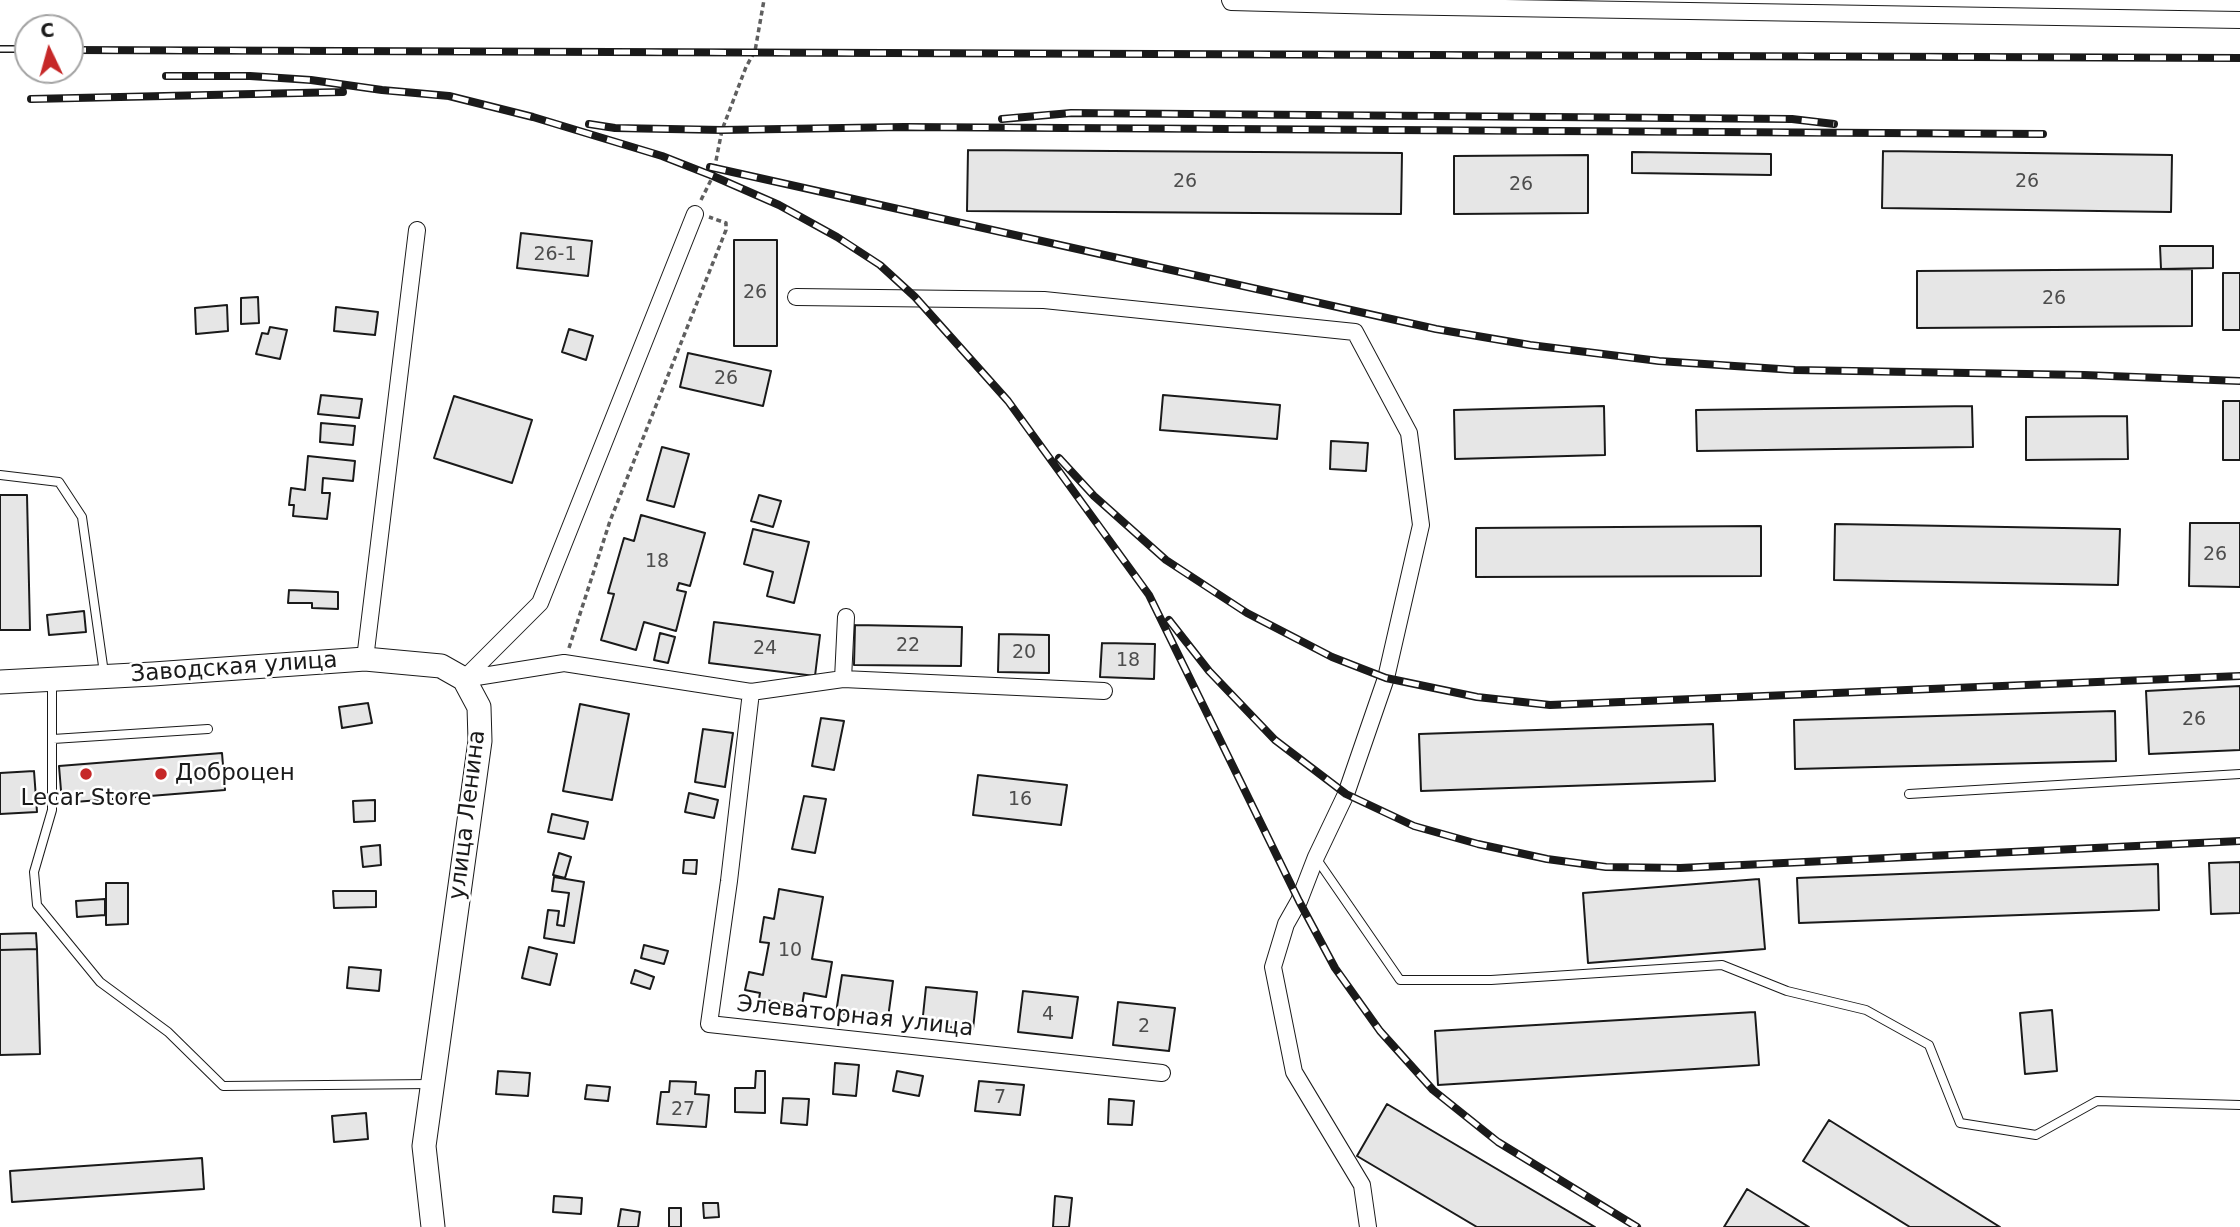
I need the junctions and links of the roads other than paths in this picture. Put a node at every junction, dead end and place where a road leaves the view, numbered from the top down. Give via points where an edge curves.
1 (1230, 0) edge
2 (2240, 20) edge
3 (695, 214) road end
4 (417, 230) dead end
5 (796, 297) dead end
6 (0, 475) edge
7 (846, 617) dead end
8 (365, 659) junction
9 (104, 676) junction
10 (843, 678) junction
11 (52, 679) junction
12 (464, 679) junction
13 (0, 682) edge
14 (1104, 691) dead end
15 (751, 692) junction
16 (208, 729) dead end
17 (53, 738) junction
18 (2240, 774) edge
19 (1909, 794) dead end
20 (1316, 857) junction
21 (1162, 1073) dead end
22 (433, 1084) junction
23 (2240, 1105) edge
24 (433, 1227) edge
25 (1368, 1227) edge

1 - 2 street
3 - 12 street via 540,603
4 - 8 street
5 - 20 street via 1044,300 1355,332 1409,433 1421,525 1386,678 1346,794
6 - 9 lane via 59,482 82,517
7 - 10 street
8 - 9 main road, Заводская улица
8 - 12 main road, Заводская улица via 441,666
9 - 11 main road, Заводская улица
10 - 14 street
10 - 15 street
11 - 13 main road, Заводская улица
11 - 17 lane
12 - 15 street via 564,663
12 - 22 main road, улица Ленина via 479,707 480,741
15 - 21 street, Элеваторная улица via 709,1024
16 - 17 lane
17 - 22 lane via 52,810 34,872 37,905 100,982 168,1032 223,1086
18 - 19 lane
20 - 23 lane via 1400,981 1491,980 1722,965 1787,991 1866,1010 1929,1045 1960,1123 2036,1135 2097,1101
20 - 25 street via 1286,924 1273,967 1294,1072 1362,1185
22 - 24 main road, улица Ленина via 424,1146

